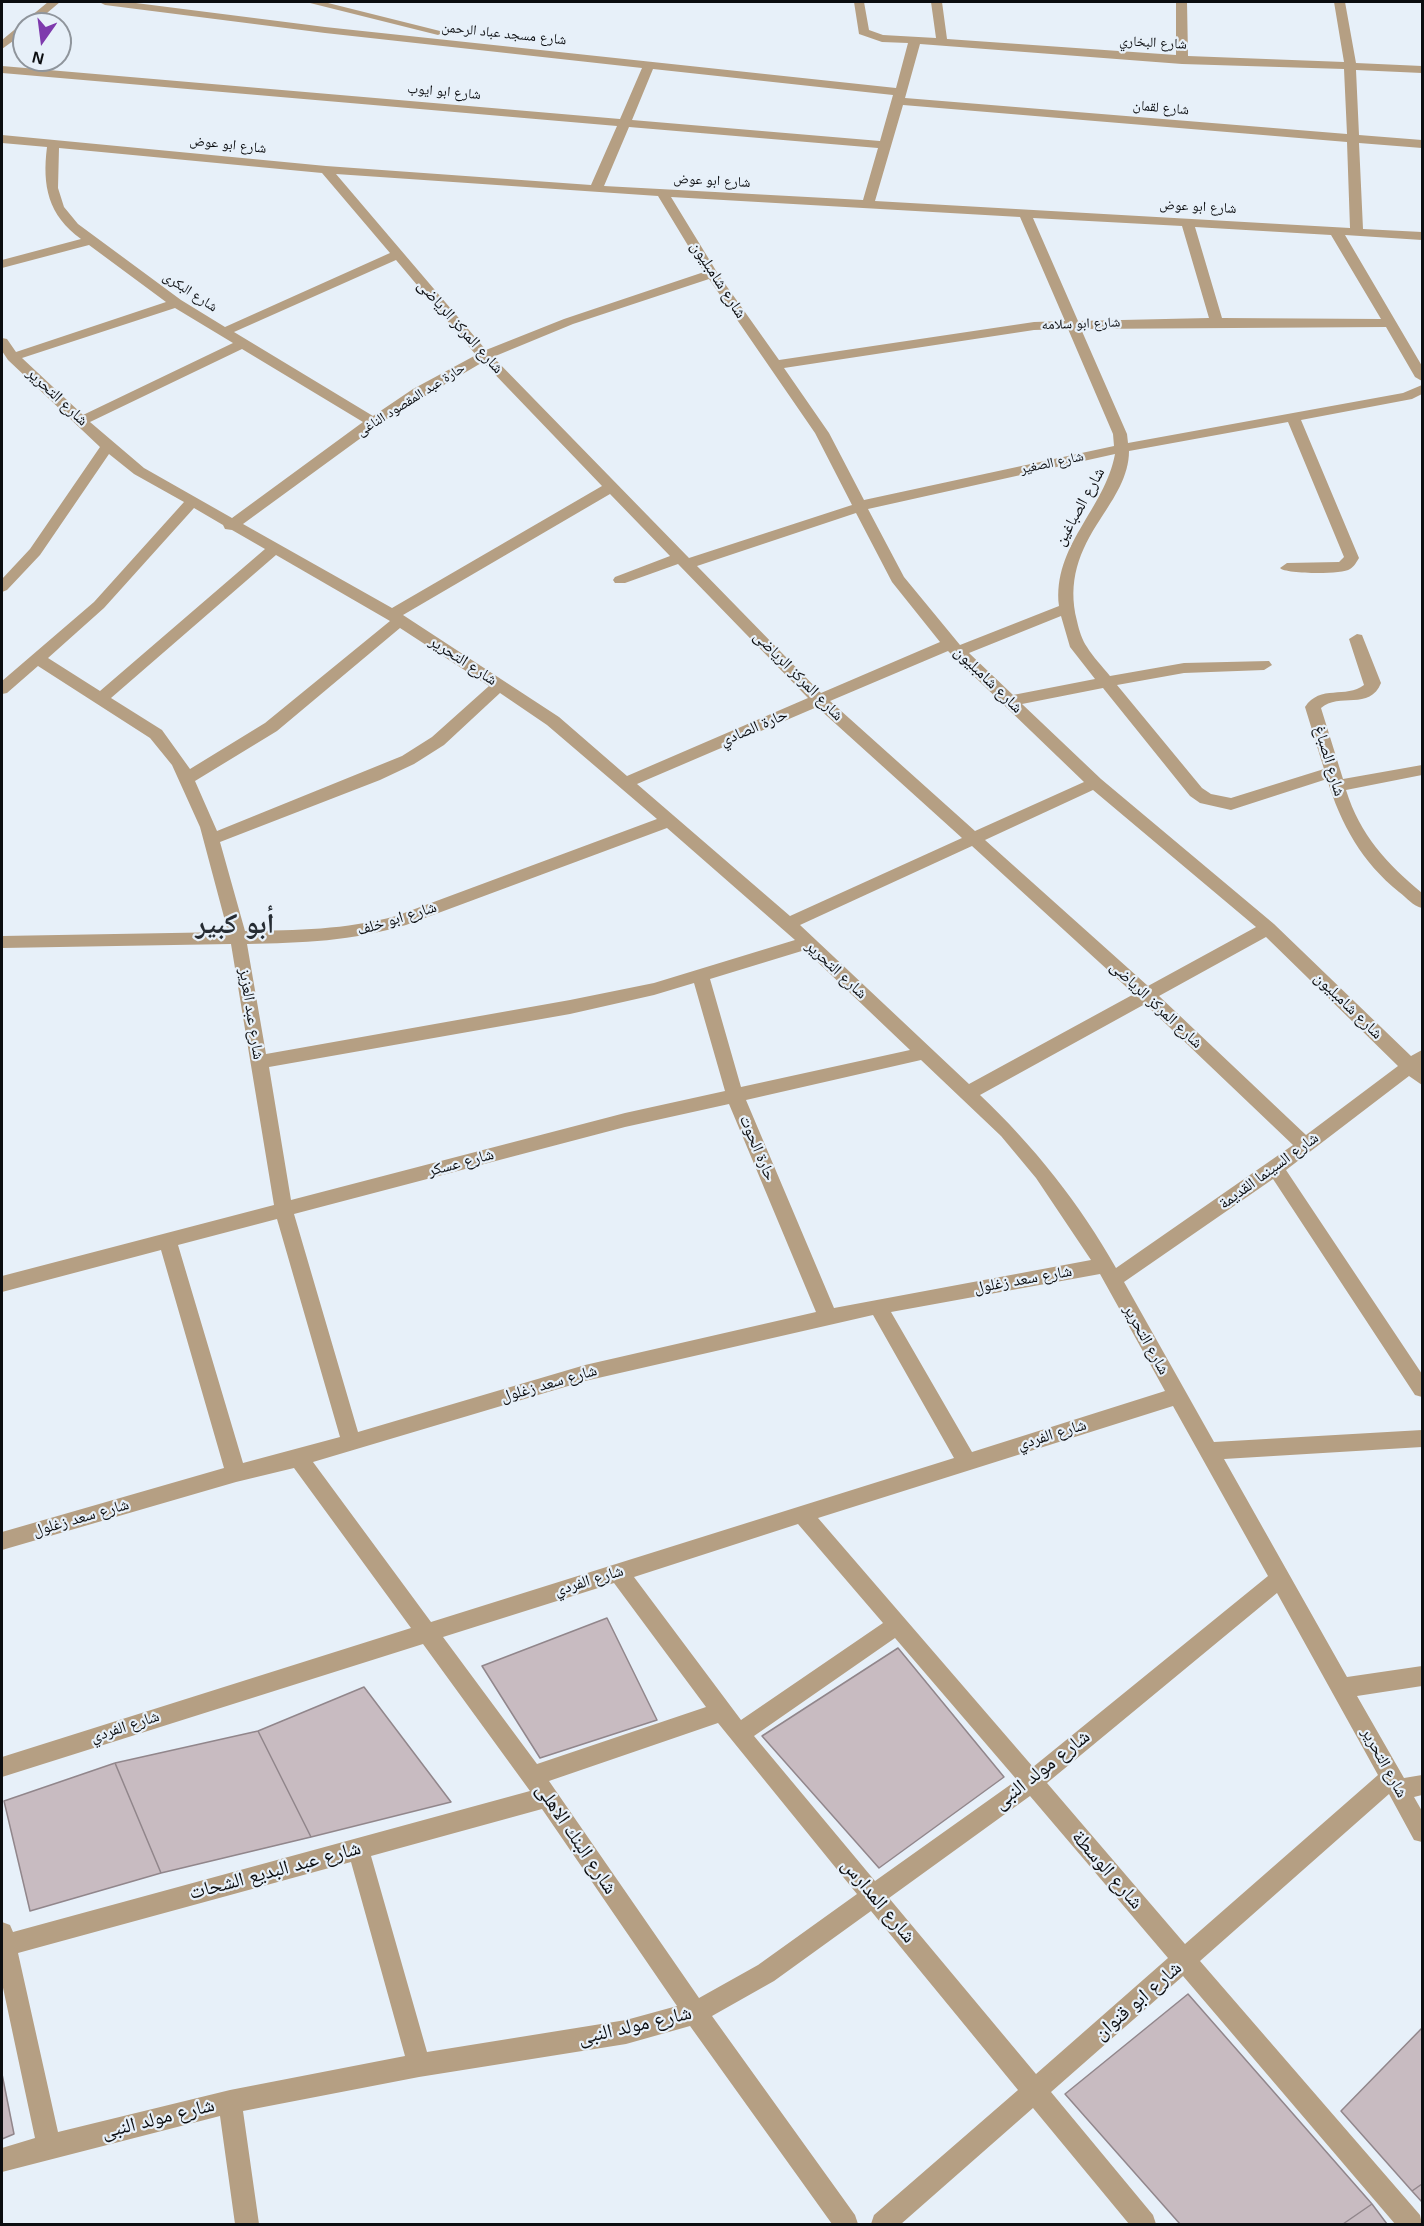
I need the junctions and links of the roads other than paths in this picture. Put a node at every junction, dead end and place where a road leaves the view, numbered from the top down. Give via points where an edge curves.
1 (54, 2) edge
2 (105, 2) edge
3 (312, 2) edge
4 (859, 2) edge
5 (937, 2) edge
6 (1182, 2) edge
7 (1340, 2) edge
8 (42, 12) edge
9 (915, 41) junction
10 (942, 43) junction
11 (510, 49) junction
12 (1182, 60) junction
13 (1350, 64) junction
14 (649, 65) junction
15 (2, 69) edge
16 (1422, 69) edge
17 (899, 97) junction
18 (624, 123) junction
19 (1353, 138) junction
20 (2, 139) edge
21 (54, 143) junction
22 (1422, 144) edge
23 (885, 145) junction
24 (326, 170) junction
25 (596, 189) junction
26 (662, 193) junction
27 (868, 204) junction
28 (1024, 212) junction
29 (1187, 221) junction
30 (1335, 230) junction
31 (1357, 231) junction
32 (1422, 236) edge
33 (91, 240) junction
34 (397, 255) junction
35 (2, 264) edge
36 (712, 274) junction
37 (176, 303) junction
38 (1217, 322) junction
39 (1072, 323) junction
40 (1390, 323) junction
41 (225, 332) junction
42 (2, 342) edge
43 (242, 344) junction
44 (484, 356) junction
45 (12, 362) edge
46 (775, 365) junction
47 (1422, 377) edge
48 (1422, 389) edge
49 (1293, 416) junction
50 (81, 421) junction
51 (373, 422) junction
52 (108, 446) junction
53 (1123, 448) junction
54 (613, 486) junction
55 (192, 502) junction
56 (860, 505) junction
57 (230, 526) junction
58 (274, 549) junction
59 (684, 560) junction
60 (1287, 568) dead end
61 (621, 580) dead end
62 (2, 587) edge
63 (1067, 608) junction
64 (396, 618) junction
65 (1357, 639) dead end
66 (954, 648) junction
67 (37, 658) junction
68 (1264, 665) dead end
69 (1105, 680) junction
70 (500, 684) junction
71 (2, 689) edge
72 (100, 699) junction
73 (819, 700) junction
74 (1010, 701) junction
75 (1422, 770) edge
76 (187, 778) junction
77 (1336, 779) junction
78 (625, 783) junction
79 (1095, 783) junction
80 (669, 821) junction
81 (212, 839) junction
82 (971, 839) junction
83 (1421, 900) edge
84 (788, 924) junction
85 (1268, 928) junction
86 (238, 938) junction
87 (2, 942) edge
88 (807, 943) junction
89 (700, 974) junction
90 (1147, 995) junction
91 (924, 1053) junction
92 (259, 1062) junction
93 (1418, 1066) edge
94 (968, 1093) junction
95 (735, 1096) junction
96 (1306, 1146) junction
97 (1275, 1168) junction
98 (284, 1211) junction
99 (168, 1242) junction
100 (1109, 1272) junction
101 (2, 1284) edge
102 (878, 1306) junction
103 (828, 1317) junction
104 (1422, 1389) edge
105 (1177, 1396) junction
106 (1422, 1438) edge
107 (351, 1442) junction
108 (1209, 1451) junction
109 (298, 1458) junction
110 (967, 1462) junction
111 (236, 1473) junction
112 (803, 1515) junction
113 (2, 1541) edge
114 (618, 1572) junction
115 (1280, 1578) junction
116 (897, 1625) junction
117 (429, 1632) junction
118 (1422, 1676) edge
119 (1342, 1688) junction
120 (722, 1711) junction
121 (739, 1734) junction
122 (2, 1767) edge
123 (533, 1776) junction
124 (1032, 1782) junction
125 (1396, 1783) junction
126 (1422, 1785) edge
127 (547, 1797) junction
128 (1422, 1832) edge
129 (358, 1848) junction
130 (874, 1895) junction
131 (3, 1940) edge
132 (1185, 1960) junction
133 (695, 2013) junction
134 (418, 2065) junction
135 (1035, 2091) junction
136 (230, 2102) junction
137 (49, 2146) junction
138 (2, 2160) edge
139 (248, 2224) edge
140 (846, 2224) edge
141 (884, 2224) edge
142 (1144, 2224) edge
143 (1411, 2224) edge

1 - 8 street
2 - 11 street, شارع مسجد عباد الرحمن
3 - 11 street
4 - 9 street, شارع البخاري via 863,32
5 - 10 street
6 - 12 street
7 - 13 street
9 - 10 street, شارع البخاري
9 - 17 street
10 - 12 street, شارع البخاري
11 - 14 street, شارع مسجد عباد الرحمن
12 - 13 street, شارع البخاري
13 - 16 street, شارع البخاري
13 - 19 street
14 - 17 street, شارع مسجد عباد الرحمن
14 - 18 street
15 - 18 street, شارع ابو ايوب
17 - 19 street, شارع لقمان
17 - 23 street
18 - 23 street, شارع ابو ايوب
18 - 25 street
19 - 22 street, شارع لقمان
19 - 31 street
20 - 21 street, شارع ابو عوض
21 - 24 street, شارع ابو عوض
21 - 33 street, شارع البكرى via 51,195 59,211
23 - 27 street
24 - 25 street, شارع ابو عوض
24 - 34 street, شارع المركز الرياضى
25 - 26 street, شارع ابو عوض
26 - 27 street, شارع ابو عوض
26 - 36 street, شارع شامبليون
27 - 28 street, شارع ابو عوض
28 - 29 street, شارع ابو عوض
28 - 39 street, شارع الصباغين
29 - 30 street, شارع ابو عوض
29 - 38 street
30 - 31 street, شارع ابو عوض
30 - 40 street
31 - 32 street, شارع ابو عوض
33 - 35 street
33 - 37 street, شارع البكرى
34 - 41 street
34 - 44 street, شارع المركز الرياضى
36 - 44 street, حارة عبد المقصود الناغى via 530,336
36 - 46 street, شارع شامبليون
37 - 41 street, شارع البكرى
37 - 45 street
38 - 39 street, شارع ابو سلامه
38 - 40 street, شارع ابو سلامه
39 - 46 street, شارع ابو سلامه via 997,330
39 - 53 street, شارع الصباغين
40 - 47 street
41 - 43 street, شارع البكرى
42 - 45 street, شارع التحرير
43 - 50 street
43 - 51 street, شارع البكرى
44 - 51 street, حارة عبد المقصود الناغى
44 - 54 street, شارع المركز الرياضى
45 - 50 street, شارع التحرير
46 - 56 street, شارع شامبليون via 822,433
48 - 49 street, شارع الصغير via 1407,396
49 - 53 street, شارع الصغير
49 - 60 street via 1352,558 1339,567
50 - 52 street, شارع التحرير
51 - 57 street, حارة عبد المقصود الناغى
52 - 55 street, شارع التحرير via 139,471
52 - 62 street via 35,552
53 - 56 street, شارع الصغير
53 - 63 street, شارع الصباغين via 1116,484 1070,564
54 - 59 street, شارع المركز الرياضى
54 - 64 street
55 - 57 street, شارع التحرير
55 - 67 street via 99,605
56 - 59 street, شارع الصغير
56 - 66 street, شارع شامبليون via 897,579
57 - 58 street, شارع التحرير
58 - 64 street, شارع التحرير
58 - 72 street
59 - 61 street, شارع الصغير
59 - 73 street, شارع المركز الرياضى
63 - 66 street, حارة الصادي
63 - 69 street, شارع الصباغين via 1078,647
64 - 70 street, شارع التحرير
64 - 76 street via 271,727
65 - 77 street, شارع الصباغ via 1373,682 1371,688 1361,695 1328,697 1313,707
66 - 73 street, حارة الصادي
66 - 74 street, شارع شامبليون
67 - 71 street
67 - 72 street, شارع عبد العزيز
68 - 69 street via 1184,668
69 - 74 street
69 - 77 street, شارع الصباغين via 1206,800 1231,804
70 - 78 street, شارع التحرير via 554,721
70 - 81 street via 438,741 408,760
72 - 76 street, شارع عبد العزيز via 156,734
73 - 78 street, حارة الصادي
73 - 82 street, شارع المركز الرياضى
74 - 79 street, شارع شامبليون
75 - 77 street, شارع الصباغين
76 - 81 street, شارع عبد العزيز
77 - 83 street, شارع الصباغ via 1344,809 1367,849 1394,879
78 - 80 street, شارع التحرير
79 - 82 street
79 - 85 street, شارع شامبليون
80 - 84 street, شارع التحرير
80 - 86 street, شارع ابو خلف via 400,921 326,936
81 - 86 street, شارع عبد العزيز
82 - 84 street
82 - 90 street, شارع المركز الرياضى
84 - 88 street, شارع التحرير
85 - 90 street
85 - 93 street, شارع شامبليون
86 - 87 street, شارع ابو خلف
86 - 92 street, شارع عبد العزيز
88 - 89 street
88 - 91 street, شارع التحرير
89 - 92 street via 654,989 570,1007
89 - 95 street, حارة الحوت
90 - 94 street
90 - 96 street, شارع المركز الرياضى
91 - 94 street, شارع التحرير
91 - 95 street, شارع عسكر
92 - 98 street, شارع عبد العزيز
93 - 96 street, شارع السينما القديمة
94 - 100 street, شارع التحرير via 1042,1173
95 - 98 street, شارع عسكر via 552,1138
95 - 103 street, حارة الحوت
96 - 97 street, شارع السينما القديمة
97 - 100 street, شارع السينما القديمة
97 - 104 street
98 - 99 street, شارع عسكر
98 - 107 street, شارع عبد العزيز
99 - 101 street, شارع عسكر
99 - 111 street
100 - 102 street, شارع سعد زغلول
100 - 105 street, شارع التحرير
102 - 103 street, شارع سعد زغلول
102 - 110 street
103 - 107 street, شارع سعد زغلول via 585,1373
105 - 108 street, شارع التحرير
105 - 110 street, شارع الفردي
106 - 108 street
107 - 109 street, شارع سعد زغلول
108 - 115 street, شارع التحرير
109 - 111 street, شارع سعد زغلول
109 - 117 street, شارع البنك الاهلى
110 - 112 street, شارع الفردي
111 - 113 street, شارع سعد زغلول
112 - 114 street, شارع الفردي
112 - 116 street, شارع الوسطة
114 - 117 street, شارع الفردي
114 - 120 street, شارع المدارس
115 - 119 street, شارع التحرير
115 - 124 street, شارع مولد النبى
116 - 121 street
116 - 124 street, شارع الوسطة
117 - 122 street, شارع الفردي
117 - 123 street, شارع البنك الاهلى
118 - 119 street
119 - 125 street, شارع التحرير
120 - 121 street, شارع المدارس
120 - 123 street
121 - 130 street, شارع المدارس
123 - 127 street, شارع البنك الاهلى
124 - 130 street, شارع مولد النبى
124 - 132 street, شارع الوسطة
125 - 126 street
125 - 128 street, شارع التحرير
125 - 132 street, شارع ابو قنوان
127 - 129 street, شارع عبد البديع الشحات
127 - 133 street, شارع البنك الاهلى
129 - 131 street, شارع عبد البديع الشحات
129 - 134 street
130 - 133 street, شارع مولد النبى via 766,1973
130 - 135 street, شارع المدارس
131 - 137 street
132 - 135 street, شارع ابو قنوان
132 - 143 street, شارع الوسطة
133 - 134 street, شارع مولد النبى via 626,2032
133 - 140 street, شارع البنك الاهلى
134 - 136 street, شارع مولد النبى
135 - 141 street, شارع ابو قنوان
135 - 142 street, شارع المدارس
136 - 137 street, شارع مولد النبى
136 - 139 street
137 - 138 street, شارع مولد النبى

